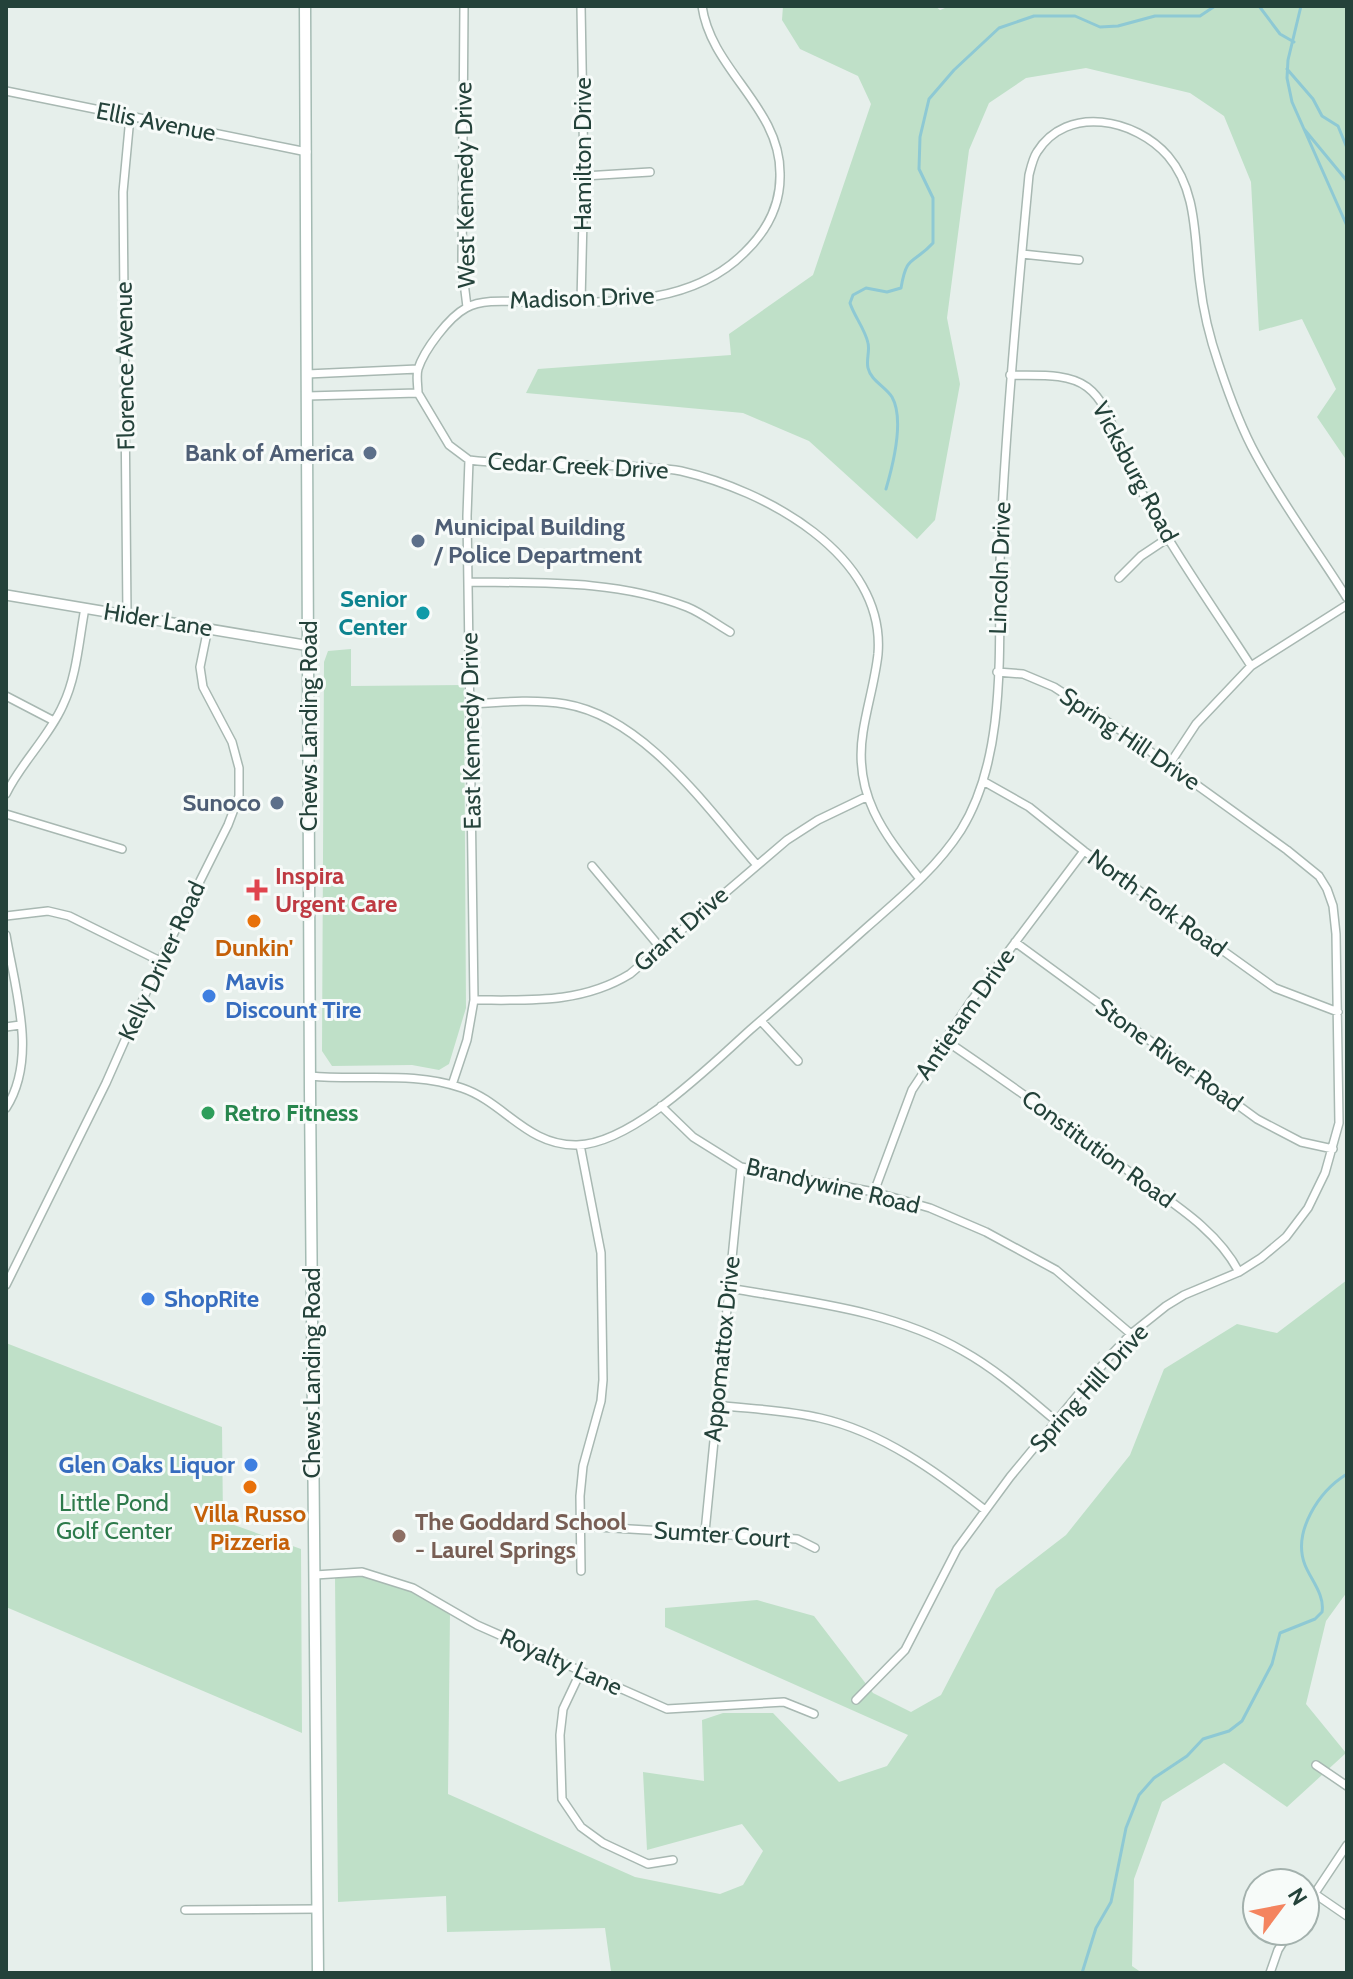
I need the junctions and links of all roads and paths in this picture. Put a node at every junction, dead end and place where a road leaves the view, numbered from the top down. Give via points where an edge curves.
1 (305, 6) edge
2 (464, 6) edge
3 (581, 6) edge
4 (702, 6) edge
5 (6, 91) edge
6 (130, 117) junction
7 (307, 152) junction
8 (650, 172) dead end
9 (584, 176) junction
10 (1022, 254) junction
11 (1079, 260) dead end
12 (581, 302) junction
13 (467, 307) junction
14 (418, 369) junction
15 (307, 374) junction
16 (1010, 375) junction
17 (418, 393) junction
18 (307, 396) junction
19 (469, 460) junction
20 (1168, 538) junction
21 (1119, 578) dead end
22 (469, 582) junction
23 (6, 595) edge
24 (1347, 598) edge
25 (1347, 605) edge
26 (85, 608) junction
27 (127, 615) junction
28 (208, 628) junction
29 (730, 632) dead end
30 (310, 646) junction
31 (1251, 666) junction
32 (997, 672) junction
33 (6, 696) edge
34 (471, 704) junction
35 (54, 721) junction
36 (1169, 765) junction
37 (983, 781) junction
38 (6, 794) edge
39 (866, 797) junction
40 (6, 814) edge
41 (122, 849) dead end
42 (1084, 851) junction
43 (756, 864) junction
44 (592, 866) dead end
45 (920, 879) junction
46 (6, 916) edge
47 (1347, 932) edge
48 (1336, 934) junction
49 (6, 935) edge
50 (1015, 942) junction
51 (659, 946) junction
52 (160, 961) junction
53 (474, 1000) junction
54 (1338, 1012) junction
55 (761, 1021) junction
56 (20, 1025) junction
57 (6, 1027) edge
58 (945, 1040) junction
59 (798, 1061) dead end
60 (310, 1076) junction
61 (452, 1085) junction
62 (661, 1106) junction
63 (6, 1108) edge
64 (580, 1145) junction
65 (1333, 1149) junction
66 (741, 1167) junction
67 (874, 1192) junction
68 (1239, 1272) junction
69 (6, 1285) edge
70 (729, 1288) junction
71 (1131, 1334) junction
72 (716, 1405) junction
73 (1056, 1421) junction
74 (985, 1510) junction
75 (580, 1526) junction
76 (705, 1532) junction
77 (815, 1548) dead end
78 (581, 1571) dead end
79 (315, 1575) junction
80 (581, 1671) junction
81 (856, 1700) dead end
82 (814, 1714) dead end
83 (1316, 1765) dead end
84 (1347, 1786) edge
85 (1347, 1845) edge
86 (673, 1860) dead end
87 (1321, 1885) edge
88 (1321, 1898) edge
89 (318, 1909) junction
90 (185, 1910) dead end
91 (1347, 1916) edge
92 (1280, 1947) edge
93 (318, 1973) edge
94 (1270, 1973) edge

1 - 7 main road, Chews Landing Road
2 - 13 street, West Kennedy Drive via 462,266
3 - 9 street, Hamilton Drive
4 - 12 street, Madison Drive via 721,54 775,140 781,171 771,219 739,258 691,288
5 - 6 street, Ellis Avenue
6 - 7 street, Ellis Avenue
6 - 27 street, Florence Avenue via 123,192
7 - 15 main road, Chews Landing Road
8 - 9 street
9 - 12 street, Hamilton Drive
10 - 11 street
10 - 16 street, Lincoln Drive
10 - 24 street, Lincoln Drive via 1035,154 1062,130 1084,121 1121,126 1145,136 1169,157 1189,193 1200,285 1219,364 1254,451
12 - 13 street, Madison Drive via 498,301
13 - 14 street, West Kennedy Drive via 445,324
14 - 15 street
14 - 17 street
15 - 18 main road, Chews Landing Road
16 - 20 street, Vicksburg Road via 1071,379 1098,396
16 - 32 street, Lincoln Drive
17 - 18 street
17 - 19 street via 449,445
18 - 30 main road, Chews Landing Road
19 - 22 street, East Kennedy Drive
19 - 39 street, Cedar Creek Drive via 679,471 769,505 828,542 865,589 874,617 878,651 860,764
20 - 21 street
20 - 31 street, Vicksburg Road
22 - 29 street via 581,583 636,591 690,608
22 - 34 street, East Kennedy Drive
23 - 26 street, Hider Lane
25 - 31 street
26 - 27 street, Hider Lane
26 - 35 street via 74,670
27 - 28 street, Hider Lane
28 - 30 street, Hider Lane
28 - 52 street, Kelly Driver Road via 200,667 203,687 232,742 239,796
30 - 60 main road, Chews Landing Road
31 - 36 street via 1196,724
32 - 36 street, Spring Hill Drive via 1045,682
32 - 37 street, Lincoln Drive via 995,724
33 - 35 street
34 - 43 street via 565,704 603,716 643,741
34 - 53 street, East Kennedy Drive
35 - 38 street
36 - 48 street, Spring Hill Drive via 1319,876 1333,906
37 - 42 street, North Fork Road via 1029,807
37 - 45 street, Lincoln Drive via 961,830
39 - 43 street, Grant Drive via 818,820
39 - 45 street, Cedar Creek Drive
40 - 41 street
42 - 50 street, Antietam Drive
42 - 54 street, North Fork Road via 1275,988
43 - 51 street, Grant Drive
44 - 51 street
45 - 55 street, Lincoln Drive
46 - 52 street via 48,911 69,916
47 - 48 street
48 - 54 street, Spring Hill Drive
49 - 56 street
50 - 58 street, Antietam Drive
50 - 65 street, Stone River Road via 1257,1119 1301,1142
51 - 53 street, Grant Drive via 630,974 587,993 560,999
52 - 69 street, Kelly Driver Road
53 - 61 street, East Kennedy Drive
54 - 65 street, Spring Hill Drive via 1339,1123
55 - 59 street
55 - 62 street, Lincoln Drive
56 - 57 street
56 - 63 street via 21,1077
58 - 67 street, Antietam Drive via 912,1090
58 - 68 street, Constitution Road via 1191,1218 1221,1243
60 - 61 street, Lincoln Drive via 408,1076
60 - 79 main road, Chews Landing Road
61 - 64 street, Lincoln Drive via 467,1089 544,1140
62 - 64 street, Lincoln Drive via 608,1138
62 - 66 street, Brandywine Road via 693,1137
64 - 75 street via 601,1253 603,1365 601,1401 583,1466
65 - 68 street, Spring Hill Drive via 1308,1208 1286,1237
66 - 67 street, Brandywine Road
66 - 70 street, Appomattox Drive
67 - 71 street, Brandywine Road via 930,1208 1056,1270
68 - 71 street, Spring Hill Drive via 1184,1295
70 - 72 street, Appomattox Drive
70 - 73 street via 824,1302 906,1325 963,1350
71 - 73 street, Spring Hill Drive
72 - 74 street via 819,1417 858,1429 952,1484
72 - 76 street, Appomattox Drive
73 - 74 street, Spring Hill Drive
74 - 81 street, Spring Hill Drive via 941,1576 905,1650
75 - 76 street, Sumter Court
75 - 78 street
76 - 77 street, Sumter Court via 797,1539
79 - 80 street, Royalty Lane via 362,1572 413,1588 477,1625
79 - 89 main road, Chews Landing Road
80 - 82 street, Royalty Lane via 667,1709 784,1702
80 - 86 street via 563,1709 562,1799 581,1827 603,1843 648,1864
83 - 84 street
85 - 87 street
88 - 91 street
89 - 90 street
89 - 93 main road, Chews Landing Road
92 - 94 street

